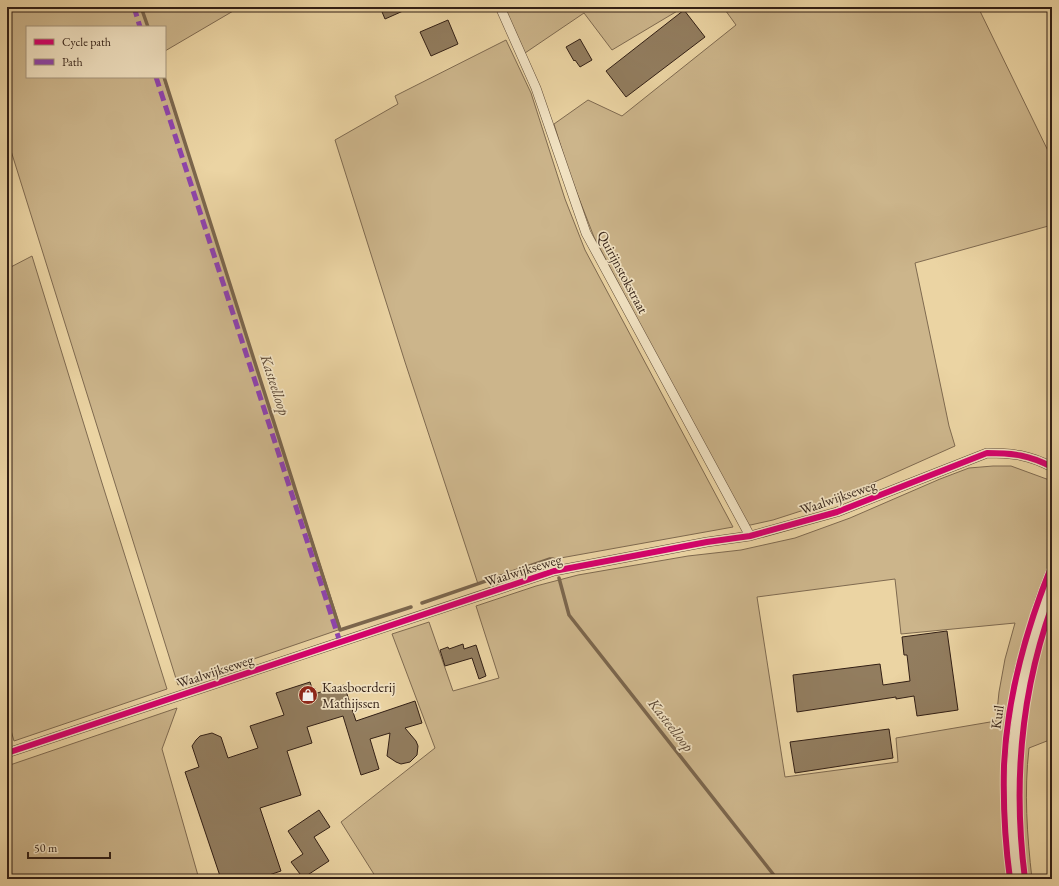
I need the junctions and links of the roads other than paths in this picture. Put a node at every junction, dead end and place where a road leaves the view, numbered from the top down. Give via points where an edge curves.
1 (500, 7) edge
2 (1052, 467) edge
3 (750, 536) junction
4 (1052, 583) edge
5 (7, 753) edge
6 (1017, 879) edge

1 - 3 street, Quirijnstokstraat via 536,88 586,233
2 - 3 street, Waalwijkseweg via 1039,460 1012,453 988,453 838,512
3 - 5 street, Waalwijkseweg via 554,571
4 - 6 street, Kuil via 1027,662 1015,731 1012,803

